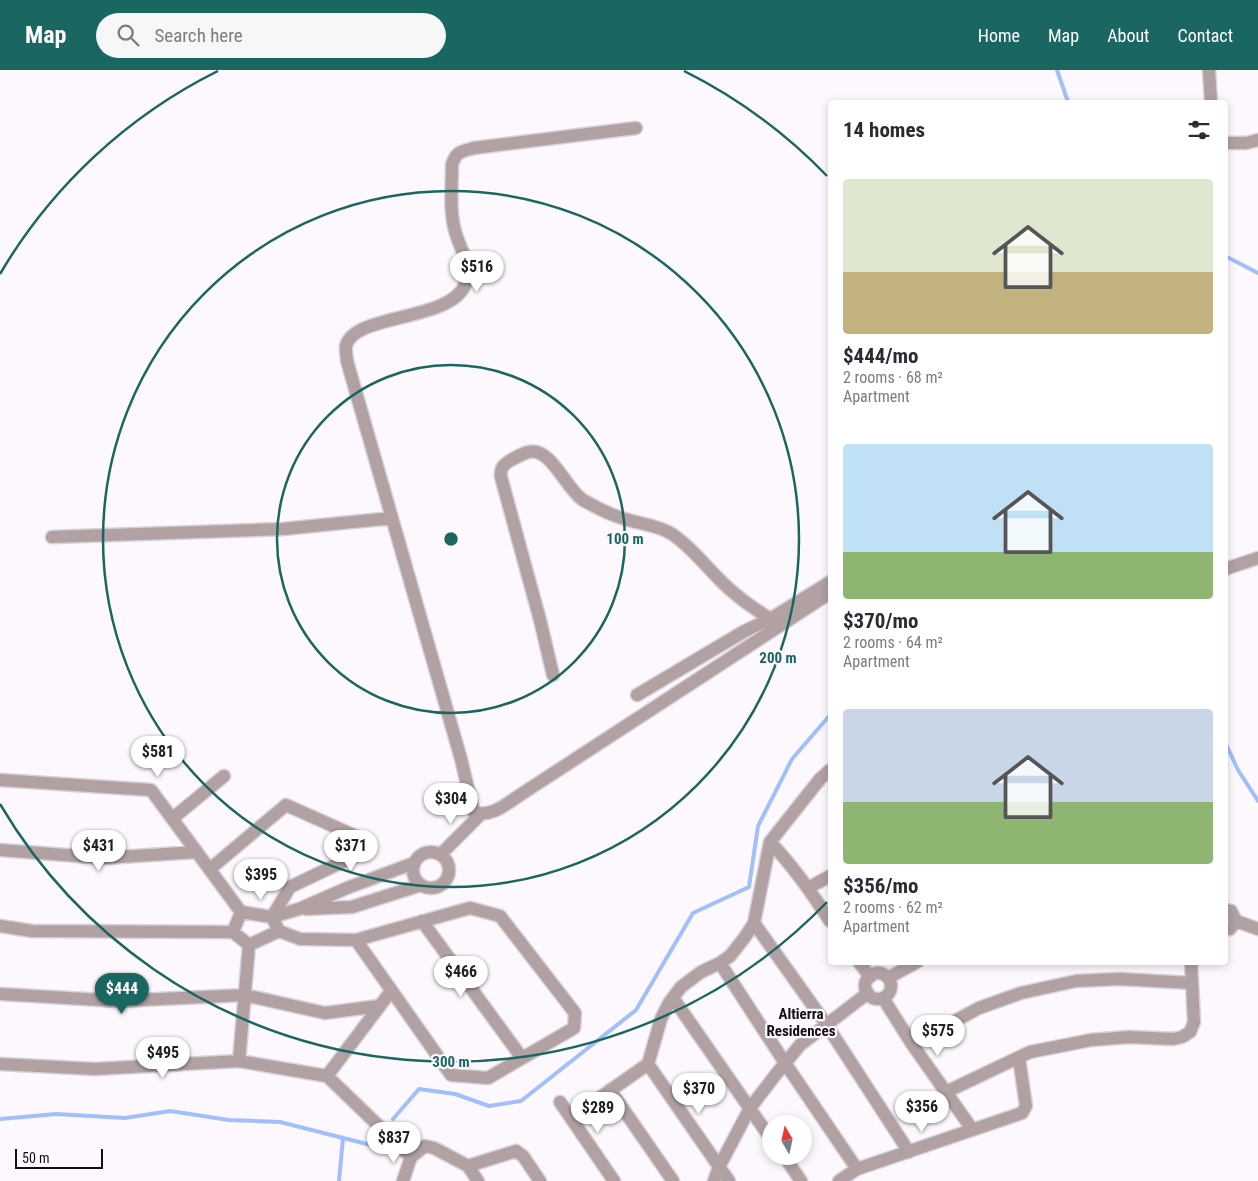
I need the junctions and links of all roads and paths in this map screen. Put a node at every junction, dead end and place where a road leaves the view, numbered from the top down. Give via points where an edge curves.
1 (1209, 70) edge
2 (1211, 100) edge
3 (636, 128) dead end
4 (1258, 140) edge
5 (1228, 143) edge
6 (392, 518) junction
7 (52, 537) dead end
8 (1258, 558) edge
9 (1228, 568) edge
10 (828, 583) edge
11 (828, 594) edge
12 (770, 619) junction
13 (553, 675) dead end
14 (637, 696) dead end
15 (828, 772) edge
16 (224, 776) dead end
17 (0, 780) edge
18 (481, 814) junction
19 (172, 818) junction
20 (770, 842) junction
21 (0, 850) edge
22 (198, 852) junction
23 (441, 854) junction
24 (414, 863) junction
25 (210, 869) junction
26 (828, 877) edge
27 (421, 885) junction
28 (808, 888) junction
29 (299, 909) junction
30 (1228, 910) edge
31 (242, 912) junction
32 (272, 916) junction
33 (828, 918) edge
34 (422, 921) junction
35 (1236, 921) junction
36 (754, 923) junction
37 (0, 926) edge
38 (1228, 929) edge
39 (1258, 929) edge
40 (279, 931) junction
41 (233, 932) junction
42 (356, 940) junction
43 (249, 945) junction
44 (720, 963) junction
45 (861, 965) edge
46 (912, 965) edge
47 (1191, 965) edge
48 (870, 977) junction
49 (888, 978) junction
50 (1192, 983) junction
51 (391, 991) junction
52 (868, 993) junction
53 (0, 994) edge
54 (245, 995) junction
55 (673, 998) junction
56 (883, 998) junction
57 (379, 1006) junction
58 (826, 1024) junction
59 (912, 1044) junction
60 (522, 1058) junction
61 (1019, 1058) junction
62 (239, 1061) junction
63 (785, 1063) junction
64 (0, 1064) edge
65 (648, 1064) junction
66 (327, 1076) junction
67 (610, 1090) junction
68 (946, 1092) junction
69 (560, 1102) dead end
70 (750, 1108) junction
71 (571, 1118) junction
72 (762, 1126) edge
73 (972, 1129) junction
74 (909, 1152) junction
75 (411, 1157) junction
76 (790, 1165) edge
77 (468, 1166) junction
78 (719, 1167) junction
79 (857, 1170) junction
80 (403, 1181) edge
81 (478, 1181) edge
82 (540, 1181) edge
83 (614, 1181) edge
84 (673, 1181) edge
85 (714, 1181) edge
86 (729, 1181) edge
87 (801, 1181) edge
88 (839, 1181) edge

1 - 2 street
3 - 6 street via 474,148 454,157 453,225 468,269 465,286 456,297 435,308 366,327 355,333 346,345 347,361
4 - 5 street
6 - 7 street via 283,529
6 - 18 street via 474,812
8 - 9 street
10 - 12 street
11 - 18 street via 520,795 491,813
12 - 13 street via 746,603 671,533 607,513 580,498 546,455 529,452 504,464 500,470
12 - 14 street via 742,632
15 - 20 street
16 - 19 street
17 - 19 street via 151,790
18 - 23 street
19 - 22 street
20 - 28 street
20 - 36 street
21 - 22 street via 104,858
22 - 25 street
23 - 24 street via 425,852
23 - 27 street via 449,868 448,876 437,887
24 - 27 street via 415,879
24 - 29 street
25 - 31 street
25 - 32 street via 286,805 360,838 361,853 290,887
26 - 28 street
27 - 29 street via 352,907
28 - 33 street
29 - 32 street
30 - 35 street
31 - 32 street
31 - 41 street
32 - 40 street
34 - 42 street
34 - 60 street
34 - 60 street via 470,908 500,916 575,1013 574,1028
35 - 38 street
35 - 39 street
36 - 44 street via 730,956
36 - 58 street
37 - 41 street via 32,931
40 - 42 street via 300,939
40 - 43 street
41 - 43 street
42 - 51 street
43 - 54 street
44 - 55 street via 701,972 681,987
44 - 63 street
45 - 48 street
46 - 49 street
47 - 50 street
48 - 49 street via 881,973
48 - 52 street via 866,983
49 - 56 street via 891,989
50 - 59 street via 1119,979 1076,981 1021,993 979,1008
50 - 61 street via 1194,1022 1190,1032 1182,1038 1091,1040 1030,1052
51 - 57 street
51 - 60 street via 451,1075 488,1078
52 - 56 street via 875,998
52 - 58 street
53 - 54 street via 118,1001
54 - 57 street via 325,1013
54 - 62 street
55 - 65 street via 661,1019
55 - 70 street
56 - 59 street
57 - 66 street
58 - 63 street
58 - 74 street
59 - 68 street
61 - 68 street
61 - 73 street via 1026,1106 1022,1113
62 - 64 street via 95,1069
62 - 66 street
63 - 70 street
63 - 79 street
65 - 67 street
65 - 78 street
66 - 75 street
67 - 71 street
67 - 84 street
68 - 73 street
69 - 71 street
70 - 72 street
70 - 78 street
71 - 83 street
73 - 74 street
74 - 79 street
75 - 77 street via 424,1146
75 - 80 street
76 - 87 street
77 - 81 street
77 - 82 street via 516,1151
78 - 85 street
78 - 86 street
79 - 88 street

